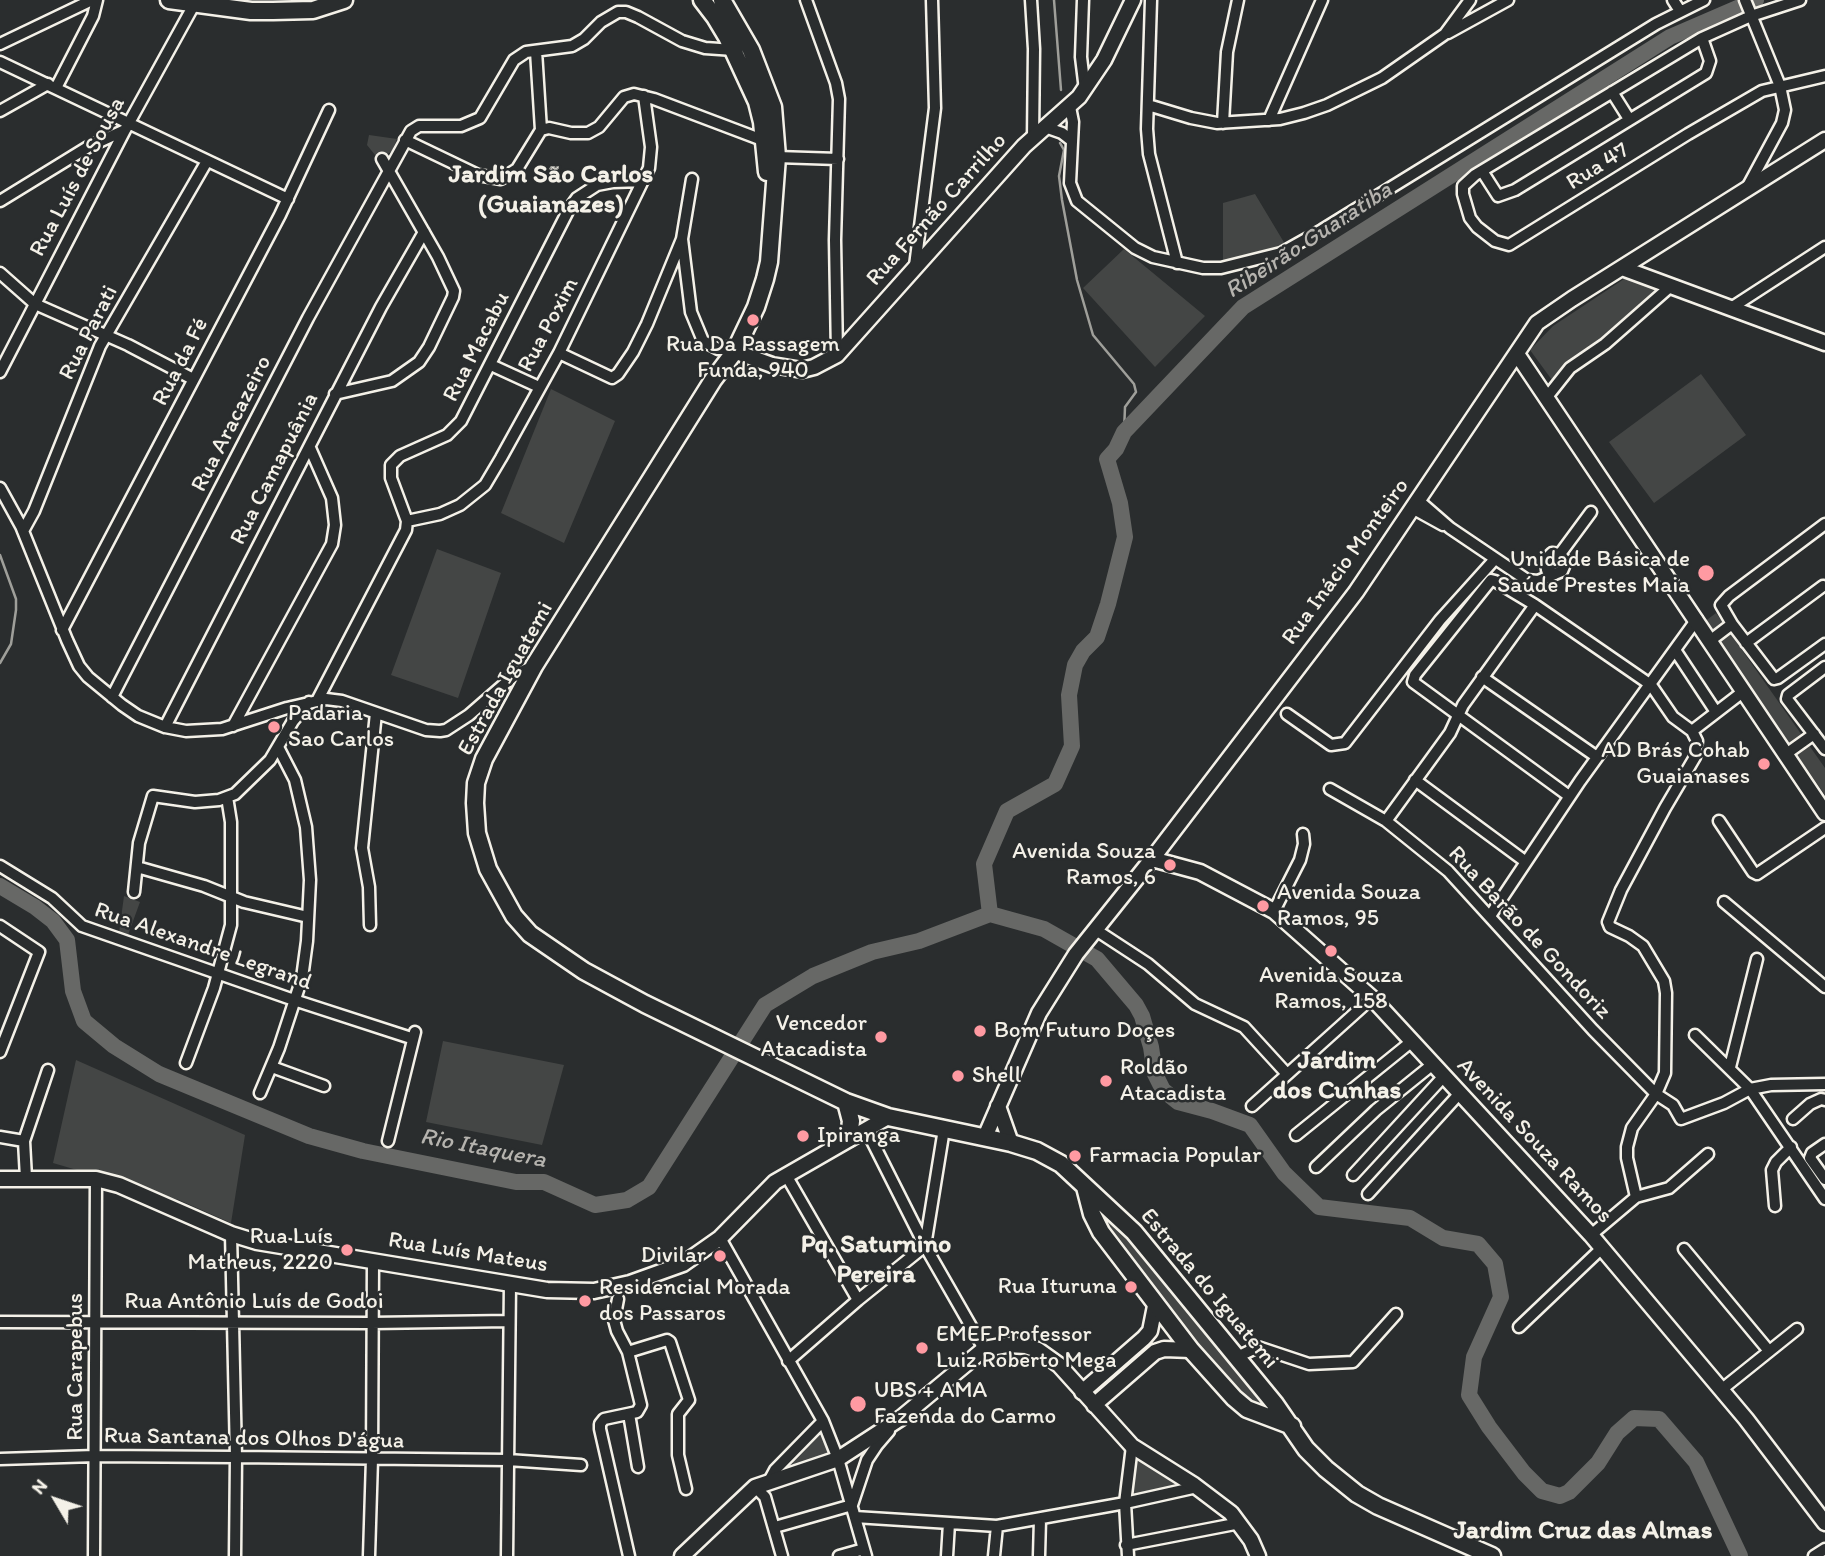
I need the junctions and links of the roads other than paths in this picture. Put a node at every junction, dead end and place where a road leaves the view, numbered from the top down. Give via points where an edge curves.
1 (92, 0) edge
2 (97, 0) edge
3 (173, 0) edge
4 (344, 0) edge
5 (702, 0) edge
6 (722, 0) edge
7 (806, 0) edge
8 (932, 0) edge
9 (1031, 0) edge
10 (1083, 0) edge
11 (1133, 0) edge
12 (1151, 0) edge
13 (1238, 0) edge
14 (1322, 0) edge
15 (1470, 0) edge
16 (1508, 0) edge
17 (1673, 0) edge
18 (1704, 0) edge
19 (1800, 0) edge
20 (195, 3) junction
21 (1748, 8) edge
22 (1680, 11) junction
23 (1445, 34) junction
24 (1702, 38) junction
25 (0, 44) edge
26 (734, 50) junction
27 (536, 51) junction
28 (0, 62) edge
29 (1825, 76) edge
30 (52, 86) junction
31 (1780, 86) junction
32 (1085, 90) junction
33 (1612, 92) junction
34 (644, 96) junction
35 (1148, 105) junction
36 (1070, 107) junction
37 (329, 110) dead end
38 (0, 111) edge
39 (1629, 119) junction
40 (1269, 120) junction
41 (1223, 123) junction
42 (126, 126) junction
43 (1045, 127) junction
44 (541, 130) junction
45 (1033, 138) junction
46 (405, 140) junction
47 (1070, 140) junction
48 (1825, 140) edge
49 (765, 141) junction
50 (777, 157) junction
51 (382, 159) dead end
52 (838, 159) junction
53 (207, 161) junction
54 (389, 170) junction
55 (1482, 172) junction
56 (692, 179) dead end
57 (643, 181) junction
58 (1744, 192) junction
59 (288, 199) junction
60 (0, 201) edge
61 (424, 232) junction
62 (682, 239) junction
63 (1825, 247) edge
64 (1177, 263) junction
65 (915, 267) junction
66 (1622, 268) junction
67 (0, 273) edge
68 (1672, 285) junction
69 (35, 304) junction
70 (1731, 308) junction
71 (106, 335) junction
72 (1825, 343) edge
73 (558, 353) junction
74 (1517, 354) junction
75 (729, 355) junction
76 (837, 355) junction
77 (491, 365) junction
78 (0, 372) edge
79 (193, 379) junction
80 (539, 387) junction
81 (335, 394) junction
82 (1547, 397) junction
83 (310, 448) junction
84 (0, 488) edge
85 (1416, 505) junction
86 (1591, 512) dead end
87 (407, 521) junction
88 (1825, 524) edge
89 (23, 531) junction
90 (1560, 554) junction
91 (1495, 559) junction
92 (1555, 574) junction
93 (1823, 586) dead end
94 (1535, 605) junction
95 (1697, 619) junction
96 (1732, 624) junction
97 (62, 630) junction
98 (1711, 640) junction
99 (1746, 643) junction
100 (1825, 644) edge
101 (1675, 650) junction
102 (534, 666) junction
103 (1825, 668) edge
104 (1482, 677) junction
105 (1651, 685) junction
106 (1744, 691) junction
107 (112, 697) junction
108 (314, 700) junction
109 (1716, 712) junction
110 (376, 713) junction
111 (1287, 714) dead end
112 (1459, 716) junction
113 (233, 726) junction
114 (165, 727) junction
115 (1692, 731) junction
116 (1814, 734) junction
117 (278, 747) junction
118 (1825, 749) edge
119 (1786, 754) junction
120 (1597, 757) junction
121 (1415, 780) junction
122 (1330, 789) dead end
123 (1569, 796) junction
124 (227, 797) junction
125 (1825, 813) edge
126 (1386, 821) junction
127 (1720, 821) dead end
128 (1825, 828) edge
129 (1303, 834) dead end
130 (1152, 859) junction
131 (1526, 862) junction
132 (0, 866) edge
133 (137, 867) junction
134 (134, 892) dead end
135 (231, 898) junction
136 (1724, 902) dead end
137 (1274, 911) junction
138 (1490, 916) junction
139 (308, 917) junction
140 (370, 925) dead end
141 (0, 926) edge
142 (1096, 930) junction
143 (1757, 959) dead end
144 (219, 974) junction
145 (1825, 987) edge
146 (1372, 998) junction
147 (294, 1000) junction
148 (1695, 1035) dead end
149 (1411, 1042) junction
150 (0, 1052) edge
151 (186, 1063) dead end
152 (1433, 1064) junction
153 (1730, 1067) junction
154 (272, 1068) junction
155 (48, 1070) dead end
156 (1287, 1074) junction
157 (1444, 1076) junction
158 (1812, 1084) junction
159 (1825, 1084) edge
160 (324, 1086) dead end
161 (1751, 1089) junction
162 (260, 1093) dead end
163 (1460, 1093) junction
164 (1656, 1094) junction
165 (1821, 1101) edge
166 (846, 1102) junction
167 (998, 1106) junction
168 (1252, 1106) dead end
169 (888, 1117) junction
170 (1793, 1119) dead end
171 (866, 1129) junction
172 (943, 1129) junction
173 (1296, 1135) dead end
174 (0, 1137) edge
175 (985, 1137) junction
176 (849, 1138) junction
177 (24, 1141) junction
178 (388, 1141) dead end
179 (1011, 1143) junction
180 (1825, 1144) edge
181 (1791, 1147) junction
182 (1708, 1154) dead end
183 (1316, 1167) dead end
184 (786, 1175) junction
185 (1353, 1175) dead end
186 (26, 1178) junction
187 (0, 1179) edge
188 (96, 1179) junction
189 (1825, 1179) edge
190 (1085, 1187) junction
191 (1823, 1192) edge
192 (1368, 1194) dead end
193 (1636, 1197) junction
194 (1106, 1204) junction
195 (1775, 1206) dead end
196 (1092, 1214) junction
197 (230, 1234) junction
198 (1591, 1235) junction
199 (720, 1238) junction
200 (925, 1245) junction
201 (1602, 1248) junction
202 (1684, 1249) dead end
203 (373, 1261) junction
204 (510, 1284) junction
205 (618, 1299) dead end
206 (858, 1300) junction
207 (1155, 1306) junction
208 (1396, 1314) dead end
209 (96, 1321) junction
210 (509, 1321) junction
211 (0, 1322) edge
212 (232, 1323) junction
213 (372, 1323) junction
214 (1519, 1327) dead end
215 (1797, 1329) dead end
216 (1144, 1338) junction
217 (984, 1349) junction
218 (1191, 1350) junction
219 (1769, 1351) junction
220 (628, 1352) junction
221 (1155, 1352) junction
222 (1237, 1357) junction
223 (788, 1361) junction
224 (1087, 1387) junction
225 (1721, 1390) junction
226 (1099, 1400) junction
227 (1275, 1404) junction
228 (629, 1414) junction
229 (1260, 1416) junction
230 (901, 1418) junction
231 (823, 1421) junction
232 (1292, 1426) junction
233 (1132, 1446) junction
234 (95, 1456) junction
235 (236, 1457) junction
236 (0, 1459) edge
237 (372, 1459) junction
238 (838, 1459) junction
239 (508, 1460) junction
240 (582, 1465) dead end
241 (638, 1466) dead end
242 (762, 1485) junction
243 (1197, 1487) junction
244 (686, 1489) dead end
245 (1125, 1503) junction
246 (852, 1505) junction
247 (855, 1517) junction
248 (1040, 1520) junction
249 (1240, 1523) junction
250 (1825, 1523) edge
251 (949, 1524) junction
252 (996, 1526) junction
253 (775, 1527) junction
254 (1825, 1549) edge
255 (1127, 1550) edge
256 (865, 1553) edge
257 (94, 1556) edge
258 (235, 1556) edge
259 (369, 1556) edge
260 (507, 1556) edge
261 (629, 1556) edge
262 (682, 1556) edge
263 (782, 1556) edge
264 (839, 1556) edge
265 (947, 1556) edge
266 (994, 1556) edge
267 (1039, 1556) edge
268 (1258, 1556) edge
269 (1492, 1556) edge
270 (1814, 1556) edge

1 - 25 street
2 - 30 street via 93,16
3 - 20 main road
4 - 20 main road via 313,9 273,11
5 - 26 main road
6 - 50 main road via 768,89 774,107
7 - 52 street via 836,83
8 - 65 street via 935,108
9 - 45 street
10 - 32 street
11 - 32 street, Rua Fernão Carrilho
12 - 35 street
13 - 41 street via 1227,52
14 - 40 street
15 - 23 street
16 - 23 street
17 - 22 street
18 - 22 street
19 - 21 street
20 - 42 street, Rua Luís de Sousa
21 - 24 street
21 - 31 street
22 - 64 street via 1282,253 1222,268
23 - 40 street via 1382,78 1327,106
24 - 33 street
24 - 39 street via 1710,61 1706,73
26 - 27 street via 682,41 626,12 610,15 572,46
26 - 49 main road via 757,102
27 - 44 street
27 - 46 street via 526,52 508,67 480,118 461,126 419,126
28 - 30 street
29 - 31 street
30 - 38 street
30 - 42 street
31 - 55 street, Rua 47 via 1751,97 1509,245 1495,241 1473,223 1466,205 1463,186
31 - 58 street via 1785,110 1782,123
32 - 36 street, Rua Fernão Carrilho
33 - 39 street
33 - 55 street
34 - 44 street via 624,97 599,127 588,133
34 - 49 street
34 - 57 street, Rua Poxim via 652,157
35 - 41 street
35 - 64 street via 1149,154
36 - 43 street, Rua Fernão Carrilho
36 - 47 street
37 - 59 street, Rua da Fé
39 - 55 street via 1502,196
40 - 41 street
42 - 53 street
42 - 60 street
42 - 69 street, Rua Luís de Sousa
43 - 45 street, Rua Fernão Carrilho
43 - 47 street
44 - 46 street via 514,173 498,179 478,175
45 - 65 street, Rua Fernão Carrilho
46 - 54 street, Rua Aracazeiro
47 - 64 street via 1070,183 1077,201 1135,248
48 - 58 street, Rua Inácio Monteiro
49 - 75 main road via 767,166 755,280
50 - 52 street
50 - 75 main road via 769,262 756,307
51 - 54 street
52 - 76 street
53 - 59 street
53 - 71 street, Rua Parati
54 - 61 street
54 - 107 street, Rua Aracazeiro
56 - 62 street
57 - 73 street, Rua Poxim
57 - 77 street, Rua Macabu via 605,184 578,198
58 - 66 street, Rua Inácio Monteiro
59 - 79 street, Rua da Fé
61 - 81 street, Rua Camapuânia
61 - 81 street via 454,294 429,347 419,362 396,379
62 - 73 street via 623,370 612,378
62 - 75 street via 694,324 703,341
63 - 70 street
65 - 76 street, Rua Fernão Carrilho
66 - 68 street
66 - 74 street, Rua Inácio Monteiro via 1541,319
67 - 69 street
68 - 70 street
68 - 82 street via 1570,368
69 - 71 street
69 - 78 street, Rua Luís de Sousa
70 - 72 street
71 - 79 street
71 - 89 street, Rua Parati
73 - 80 street, Rua Poxim
74 - 82 street
74 - 85 street, Rua Inácio Monteiro
75 - 76 street, Rua Fernão Carrilho via 802,370
75 - 102 main road, Estrada Iguatemi
77 - 80 street
77 - 87 street, Rua Macabu via 453,431 390,465
79 - 97 street, Rua da Fé
80 - 87 street, Rua Poxim via 485,485 460,505
81 - 83 street, Rua Camapuânia
82 - 95 street
83 - 113 street via 332,498 332,544
83 - 114 street, Rua Camapuânia
84 - 89 street
85 - 91 street
85 - 130 street, Rua Inácio Monteiro via 1356,592
86 - 90 street
87 - 108 street via 403,539
88 - 96 street via 1722,603
89 - 97 street
90 - 92 street via 1566,565
90 - 92 street via 1552,553 1546,559 1547,570
91 - 92 street via 1532,581
91 - 111 street via 1440,620 1345,743 1331,745
93 - 99 street
94 - 104 street
94 - 105 street
94 - 112 street via 1491,580 1415,675 1415,684
95 - 98 street
95 - 101 street
96 - 98 street
96 - 99 street
97 - 107 street via 79,666
98 - 106 street
99 - 100 street via 1772,678
101 - 105 street
101 - 109 street
102 - 110 street via 516,674 446,730 426,730
102 - 166 main road, Estrada Iguatemi via 484,758 476,783 477,833 488,869 514,916 552,950 608,984
103 - 116 street via 1788,695
104 - 112 street
104 - 120 street
105 - 115 street via 1673,717
105 - 120 street
106 - 109 street
106 - 119 street
107 - 114 street via 138,716
108 - 110 street via 341,701
108 - 113 street
108 - 117 street via 293,721
109 - 115 street
110 - 140 street via 362,848
112 - 121 street
112 - 123 street
113 - 114 street via 201,732
115 - 164 street via 1698,752 1608,922 1643,946 1664,981 1666,1063
116 - 118 street
116 - 119 street
117 - 124 street via 253,778
117 - 139 street via 295,780 306,827
119 - 125 street
120 - 123 street
121 - 126 street
121 - 131 street
122 - 126 street, Rua Barão de Gondoriz
123 - 131 street
124 - 133 street via 195,802 153,796
124 - 135 street
126 - 138 street, Rua Barão de Gondoriz via 1443,866
127 - 128 street via 1757,874
129 - 137 street via 1300,860
130 - 137 street, Avenida Souza Ramos via 1200,872
130 - 142 street, Rua Inácio Monteiro
131 - 138 street
132 - 144 street, Rua Alexandre Legrand via 52,898 82,926
133 - 134 street
133 - 135 street
135 - 139 street
135 - 144 street via 231,925
136 - 145 street
137 - 146 street, Avenida Souza Ramos
138 - 164 street, Rua Barão de Gondoriz
139 - 147 street via 305,966
141 - 150 street via 39,952
142 - 156 street via 1148,964 1195,1004 1244,1027
142 - 167 street, Rua Inácio Monteiro via 1035,1021
143 - 153 street
144 - 147 street, Rua Alexandre Legrand
144 - 151 street
146 - 149 street, Avenida Souza Ramos
146 - 156 street
147 - 154 street
147 - 178 street, Rua Alexandre Legrand via 412,1035
148 - 153 street
149 - 152 street, Avenida Souza Ramos
149 - 173 street
152 - 157 street, Avenida Souza Ramos
152 - 183 street
153 - 161 street
154 - 160 street
154 - 162 street
155 - 177 street
156 - 168 street
157 - 163 street, Avenida Souza Ramos
157 - 185 street
158 - 159 street
158 - 161 street
158 - 165 street
161 - 164 street, Rua Barão de Gondoriz via 1681,1119 1673,1105
161 - 181 street
163 - 192 street
163 - 198 street, Avenida Souza Ramos
164 - 193 street via 1629,1135 1627,1158
165 - 170 street
166 - 169 main road, Estrada Iguatemi
166 - 176 main road
167 - 175 street, Rua Inácio Monteiro
167 - 179 street
169 - 171 street, Rua Luís Mateus
169 - 172 main road, Estrada do Iguatemi
171 - 176 street, Rua Luís Mateus
171 - 200 street
172 - 175 main road, Estrada do Iguatemi
172 - 200 street
174 - 177 street
175 - 179 main road, Estrada do Iguatemi
176 - 184 street, Rua Luís Mateus
177 - 186 street
179 - 190 main road, Estrada do Iguatemi via 1051,1158
180 - 189 street via 1810,1158
181 - 191 street
181 - 195 street via 1772,1170
182 - 193 street via 1669,1188
184 - 199 street, Rua Luís Mateus
184 - 206 street
186 - 187 street, Rua Luís Mateus
186 - 188 street, Rua Luís Mateus
188 - 197 street, Rua Luís Mateus
188 - 209 street, Rua Carapebus
190 - 194 main road, Estrada do Iguatemi
190 - 196 main road, Estrada do Iguatemi
193 - 198 street
194 - 196 main road
194 - 222 main road, Estrada do Iguatemi
196 - 207 main road, Estrada do Iguatemi
197 - 203 street, Rua Luís Mateus
197 - 212 street
198 - 201 street, Avenida Souza Ramos
199 - 204 street, Rua Luís Mateus via 676,1268 610,1288 562,1291
199 - 223 street
200 - 206 street
200 - 217 street
201 - 214 street
201 - 225 street, Avenida Souza Ramos
202 - 219 street
203 - 204 street, Rua Luís Mateus
203 - 213 street
204 - 210 street
205 - 220 street via 614,1320
206 - 223 street
207 - 216 street
207 - 218 main road, Estrada do Iguatemi
208 - 222 street via 1353,1362 1308,1364 1258,1347
209 - 211 street, Rua Antônio Luís de Godoi
209 - 212 street, Rua Antônio Luís de Godoi
209 - 234 street, Rua Carapebus
210 - 213 street, Rua Antônio Luís de Godoi
210 - 239 street
212 - 213 street, Rua Antônio Luís de Godoi
212 - 235 street
213 - 237 street
215 - 219 street
216 - 221 street via 1152,1341
216 - 224 street
217 - 224 street via 1007,1345 1038,1350 1070,1368
217 - 230 street
218 - 221 street
218 - 229 main road, Estrada do Iguatemi via 1236,1401
219 - 225 street
220 - 228 street via 641,1405
220 - 244 street via 670,1342 689,1400 678,1413 678,1455
221 - 226 street
222 - 227 main road, Estrada do Iguatemi
223 - 231 street
224 - 226 street
225 - 250 street, Avenida Souza Ramos
226 - 233 street
227 - 229 main road
227 - 232 main road, Estrada do Iguatemi
228 - 241 street
228 - 261 street via 604,1419 600,1429
229 - 232 main road, Estrada do Iguatemi
230 - 238 street
230 - 246 street via 872,1451
231 - 238 street
231 - 242 street
232 - 269 main road, Estrada do Iguatemi via 1306,1449 1357,1494
233 - 243 street
233 - 245 street
234 - 235 street, Rua Santana dos Olhos D'água
234 - 236 street, Rua Santana dos Olhos D'água
234 - 257 street, Rua Carapebus
235 - 237 street, Rua Santana dos Olhos D'água
235 - 258 street
237 - 239 street, Rua Santana dos Olhos D'água
237 - 259 street
238 - 242 street
238 - 246 street
239 - 240 street, Rua Santana dos Olhos D'água
239 - 260 street
242 - 253 street
242 - 262 street
243 - 245 street
243 - 249 street
245 - 248 street
245 - 255 street
246 - 247 street
246 - 253 street
247 - 251 street
247 - 256 street
248 - 252 street
248 - 267 street
249 - 255 street
249 - 268 street
251 - 252 street
251 - 265 street
252 - 266 street
253 - 263 street
254 - 270 street
256 - 264 street

